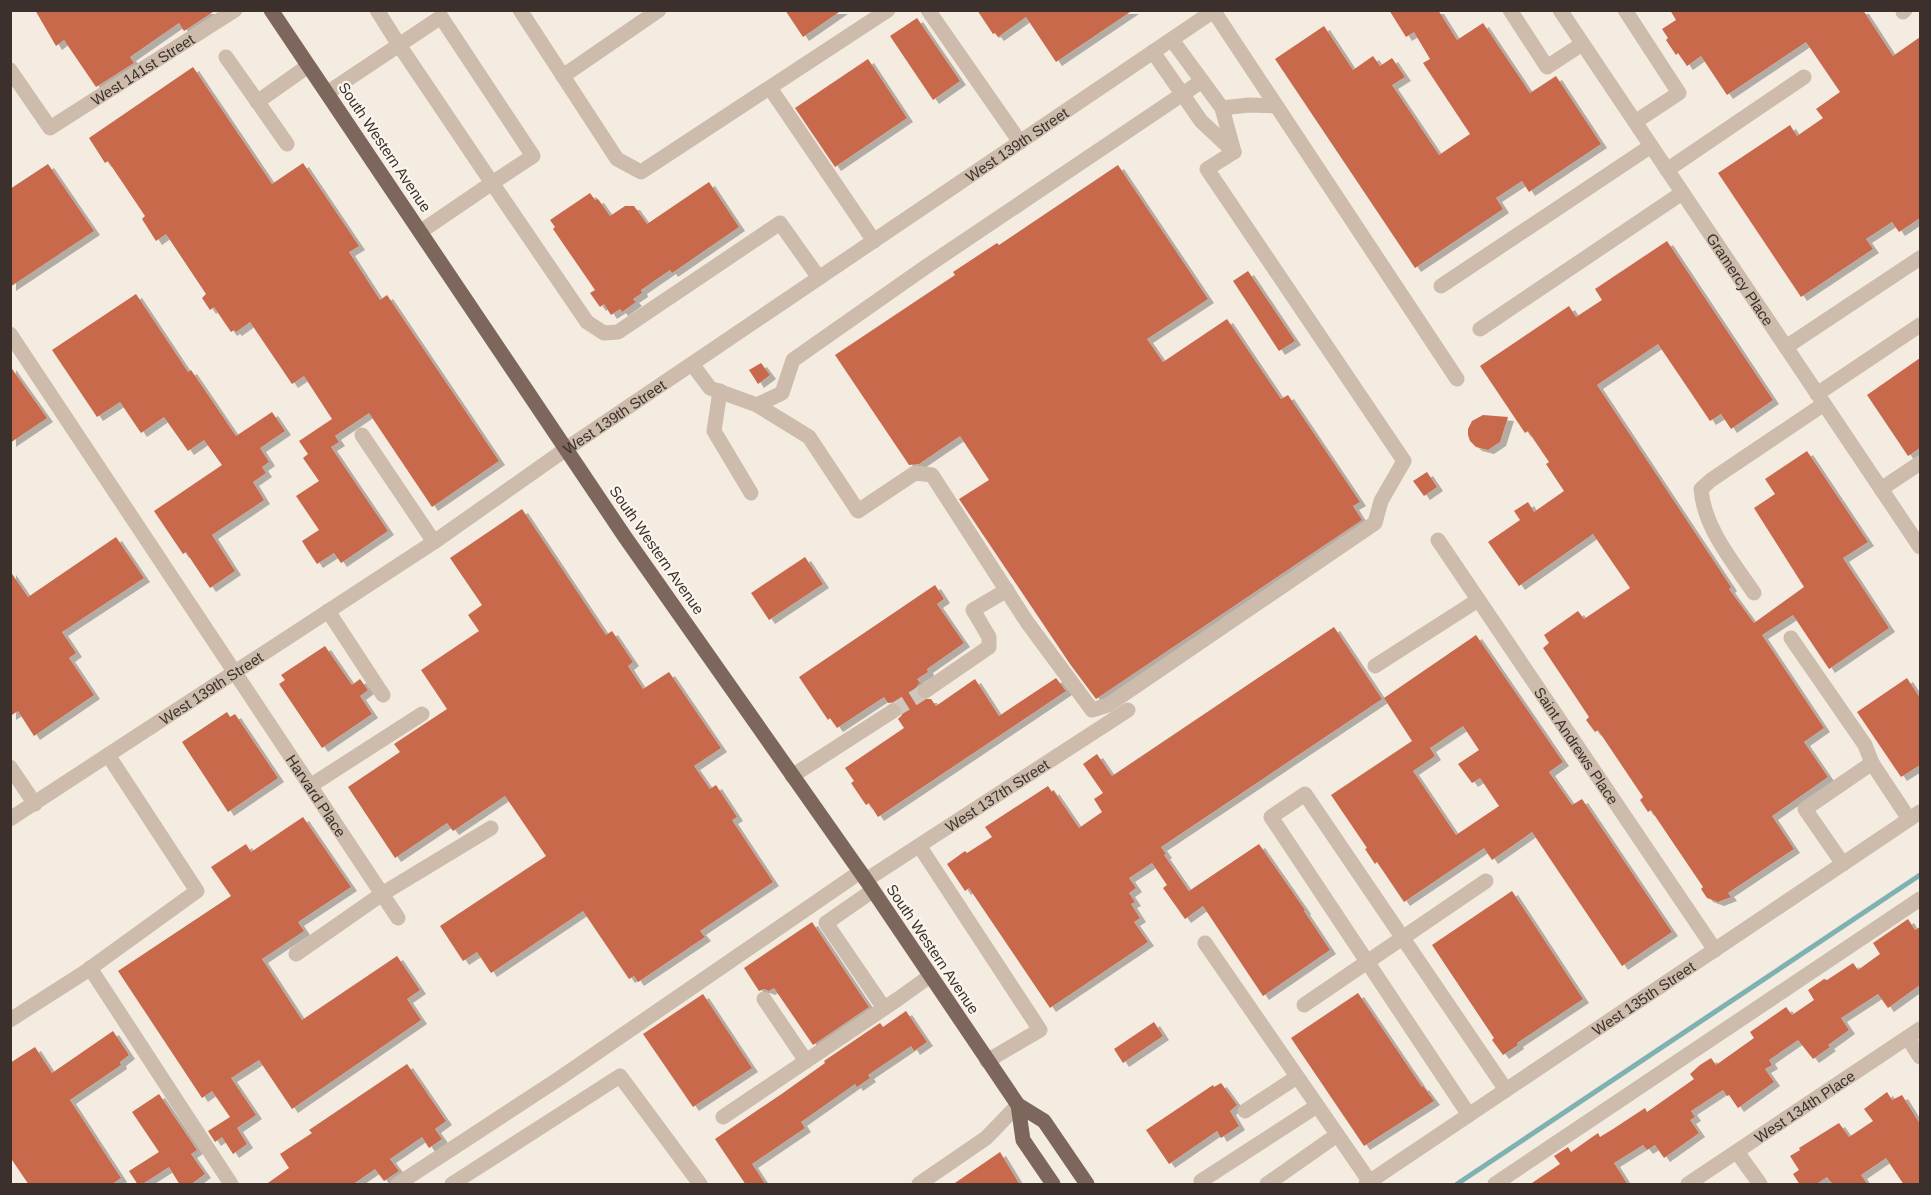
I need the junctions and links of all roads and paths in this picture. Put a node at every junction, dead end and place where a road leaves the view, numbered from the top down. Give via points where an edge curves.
1 (235, 10) edge
2 (271, 10) edge
3 (376, 10) edge
4 (520, 10) edge
5 (659, 10) edge
6 (888, 10) edge
7 (928, 10) edge
8 (1510, 10) edge
9 (1560, 10) edge
10 (1625, 10) edge
11 (1214, 11) edge
12 (438, 14) edge
13 (1172, 40) junction
14 (1582, 44) junction
15 (399, 45) junction
16 (1153, 52) junction
17 (226, 57) dead end
18 (308, 66) junction
19 (10, 70) edge
20 (563, 76) junction
21 (1804, 77) dead end
22 (1202, 81) junction
23 (770, 88) junction
24 (327, 93) junction
25 (1182, 94) junction
26 (257, 102) junction
27 (1276, 106) junction
28 (1222, 108) junction
29 (1635, 122) junction
30 (1020, 142) junction
31 (287, 144) dead end
32 (1651, 146) junction
33 (1234, 152) junction
34 (1667, 170) junction
35 (492, 183) junction
36 (1682, 193) junction
37 (420, 232) junction
38 (874, 240) junction
39 (1920, 258) edge
40 (819, 278) junction
41 (1441, 286) dead end
42 (1920, 325) edge
43 (1480, 329) dead end
44 (10, 334) edge
45 (1786, 347) junction
46 (692, 364) junction
47 (1457, 380) dead end
48 (720, 391) junction
49 (1821, 399) junction
50 (757, 405) junction
51 (362, 435) dead end
52 (566, 449) junction
53 (1920, 463) edge
54 (1881, 489) junction
55 (751, 493) dead end
56 (1438, 540) dead end
57 (434, 542) junction
58 (1920, 547) edge
59 (1007, 590) junction
60 (1754, 593) dead end
61 (1478, 600) junction
62 (328, 611) junction
63 (1791, 638) dead end
64 (1374, 666) dead end
65 (235, 671) junction
66 (925, 691) tunnel mouth
67 (383, 695) dead end
68 (1128, 710) dead end
69 (893, 711) tunnel mouth
70 (422, 714) dead end
71 (108, 755) junction
72 (1872, 763) junction
73 (10, 767) edge
74 (792, 776) junction
75 (310, 786) junction
76 (34, 804) junction
77 (1915, 815) edge
78 (10, 819) edge
79 (491, 828) dead end
80 (920, 847) junction
81 (1843, 864) junction
82 (1486, 880) dead end
83 (866, 881) junction
84 (382, 894) junction
85 (1920, 899) edge
86 (398, 918) dead end
87 (1402, 939) junction
88 (1205, 943) dead end
89 (1715, 950) junction
90 (296, 954) dead end
91 (1368, 962) junction
92 (90, 968) junction
93 (930, 976) junction
94 (764, 999) dead end
95 (1304, 1005) dead end
96 (884, 1008) junction
97 (10, 1020) edge
98 (1914, 1034) edge
99 (1920, 1057) edge
100 (987, 1060) junction
101 (806, 1061) junction
102 (1297, 1077) junction
103 (1506, 1090) junction
104 (1018, 1105) junction
105 (1317, 1106) junction
106 (1245, 1111) dead end
107 (1469, 1115) junction
108 (723, 1117) dead end
109 (1337, 1135) junction
110 (1737, 1152) junction
111 (1368, 1184) edge
112 (231, 1185) edge
113 (398, 1185) edge
114 (452, 1185) edge
115 (700, 1185) edge
116 (919, 1185) edge
117 (1053, 1185) edge
118 (1087, 1185) edge
119 (1203, 1185) edge
120 (1267, 1185) edge
121 (1495, 1185) edge
122 (1688, 1185) edge
123 (1760, 1185) edge

1 - 19 street, West 141st Street via 50,128
2 - 18 main road, South Western Avenue
3 - 15 street
4 - 20 street
5 - 20 street
6 - 23 street
7 - 30 street
8 - 14 street via 1547,67
9 - 14 street, Gramercy Place
10 - 29 street via 1679,93
11 - 13 street, West 139th Street
11 - 27 street
12 - 15 street
12 - 35 street via 533,156
13 - 16 street, West 139th Street
13 - 22 street
14 - 29 street, Gramercy Place
15 - 24 street
15 - 35 street
16 - 25 street
16 - 30 street, West 139th Street
17 - 26 street
18 - 24 main road, South Western Avenue
18 - 26 street
20 - 23 street via 617,159 641,172
21 - 34 street
22 - 25 street
22 - 28 street
23 - 38 street
24 - 37 main road, South Western Avenue
25 - 33 street via 1201,121
25 - 50 street via 793,360 782,393
26 - 31 street
27 - 28 street
27 - 47 street
28 - 33 street
29 - 32 street, Gramercy Place
30 - 38 street, West 139th Street
32 - 34 street, Gramercy Place
32 - 41 street
33 - 59 street via 1207,169 1404,461 1381,501 1375,523 1108,705 1092,710
34 - 36 street, Gramercy Place
35 - 37 street
35 - 40 street via 587,322 604,333 618,332 780,223
36 - 43 street
36 - 45 street, Gramercy Place
37 - 52 main road, South Western Avenue
38 - 40 street, West 139th Street
39 - 45 street
40 - 46 street, West 139th Street
42 - 49 street
44 - 65 street, Harvard Place
45 - 49 street, Gramercy Place
46 - 48 street via 710,388
46 - 52 street, West 139th Street
48 - 50 street
48 - 55 street via 714,431
49 - 54 street, Gramercy Place
49 - 60 street via 1701,489 1703,506 1719,541
50 - 59 street via 809,437 858,511 915,473 932,475
51 - 57 street
52 - 57 street, West 139th Street
52 - 74 main road, South Western Avenue
53 - 54 street
54 - 58 street, Gramercy Place
56 - 61 street, Saint Andrews Place
57 - 62 street, West 139th Street
59 - 66 street via 973,610 989,637 989,647
61 - 64 street
61 - 89 street, Saint Andrews Place
62 - 65 street, West 139th Street
62 - 67 street
63 - 72 street via 1865,745
65 - 71 street, West 139th Street
65 - 75 street, Harvard Place
68 - 80 street, West 137th Street
69 - 74 street
70 - 75 street
71 - 76 street, West 139th Street
71 - 92 street via 197,891
72 - 77 street
72 - 81 street via 1805,809
73 - 76 street
74 - 83 main road, South Western Avenue
75 - 84 street, Harvard Place
76 - 78 street, West 139th Street
77 - 81 street, West 135th Street
79 - 84 street
80 - 83 street, West 137th Street
80 - 100 street via 1040,1030
81 - 89 street, West 135th Street
82 - 87 street
83 - 93 main road, South Western Avenue
83 - 96 street via 826,923
83 - 113 street
84 - 86 street, Harvard Place
84 - 90 street
85 - 121 street
87 - 91 street
87 - 91 street via 1305,794 1271,817
87 - 103 street
88 - 102 street
89 - 103 street, West 135th Street
91 - 95 street
91 - 107 street
92 - 97 street
92 - 112 street
93 - 96 street
93 - 100 main road, South Western Avenue
94 - 101 street
96 - 101 street
98 - 99 street
98 - 110 street, West 134th Place
100 - 104 main road, South Western Avenue
101 - 108 street
102 - 105 street
102 - 106 street
103 - 107 street, West 135th Street
104 - 116 street via 986,1138
104 - 117 main road, South Western Avenue via 1023,1140
104 - 118 main road, South Western Avenue via 1044,1121
105 - 109 street
105 - 119 street via 1201,1181
107 - 111 street, West 135th Street
109 - 111 street
109 - 120 street
110 - 122 street, West 134th Place
110 - 123 street
114 - 115 street via 620,1076

